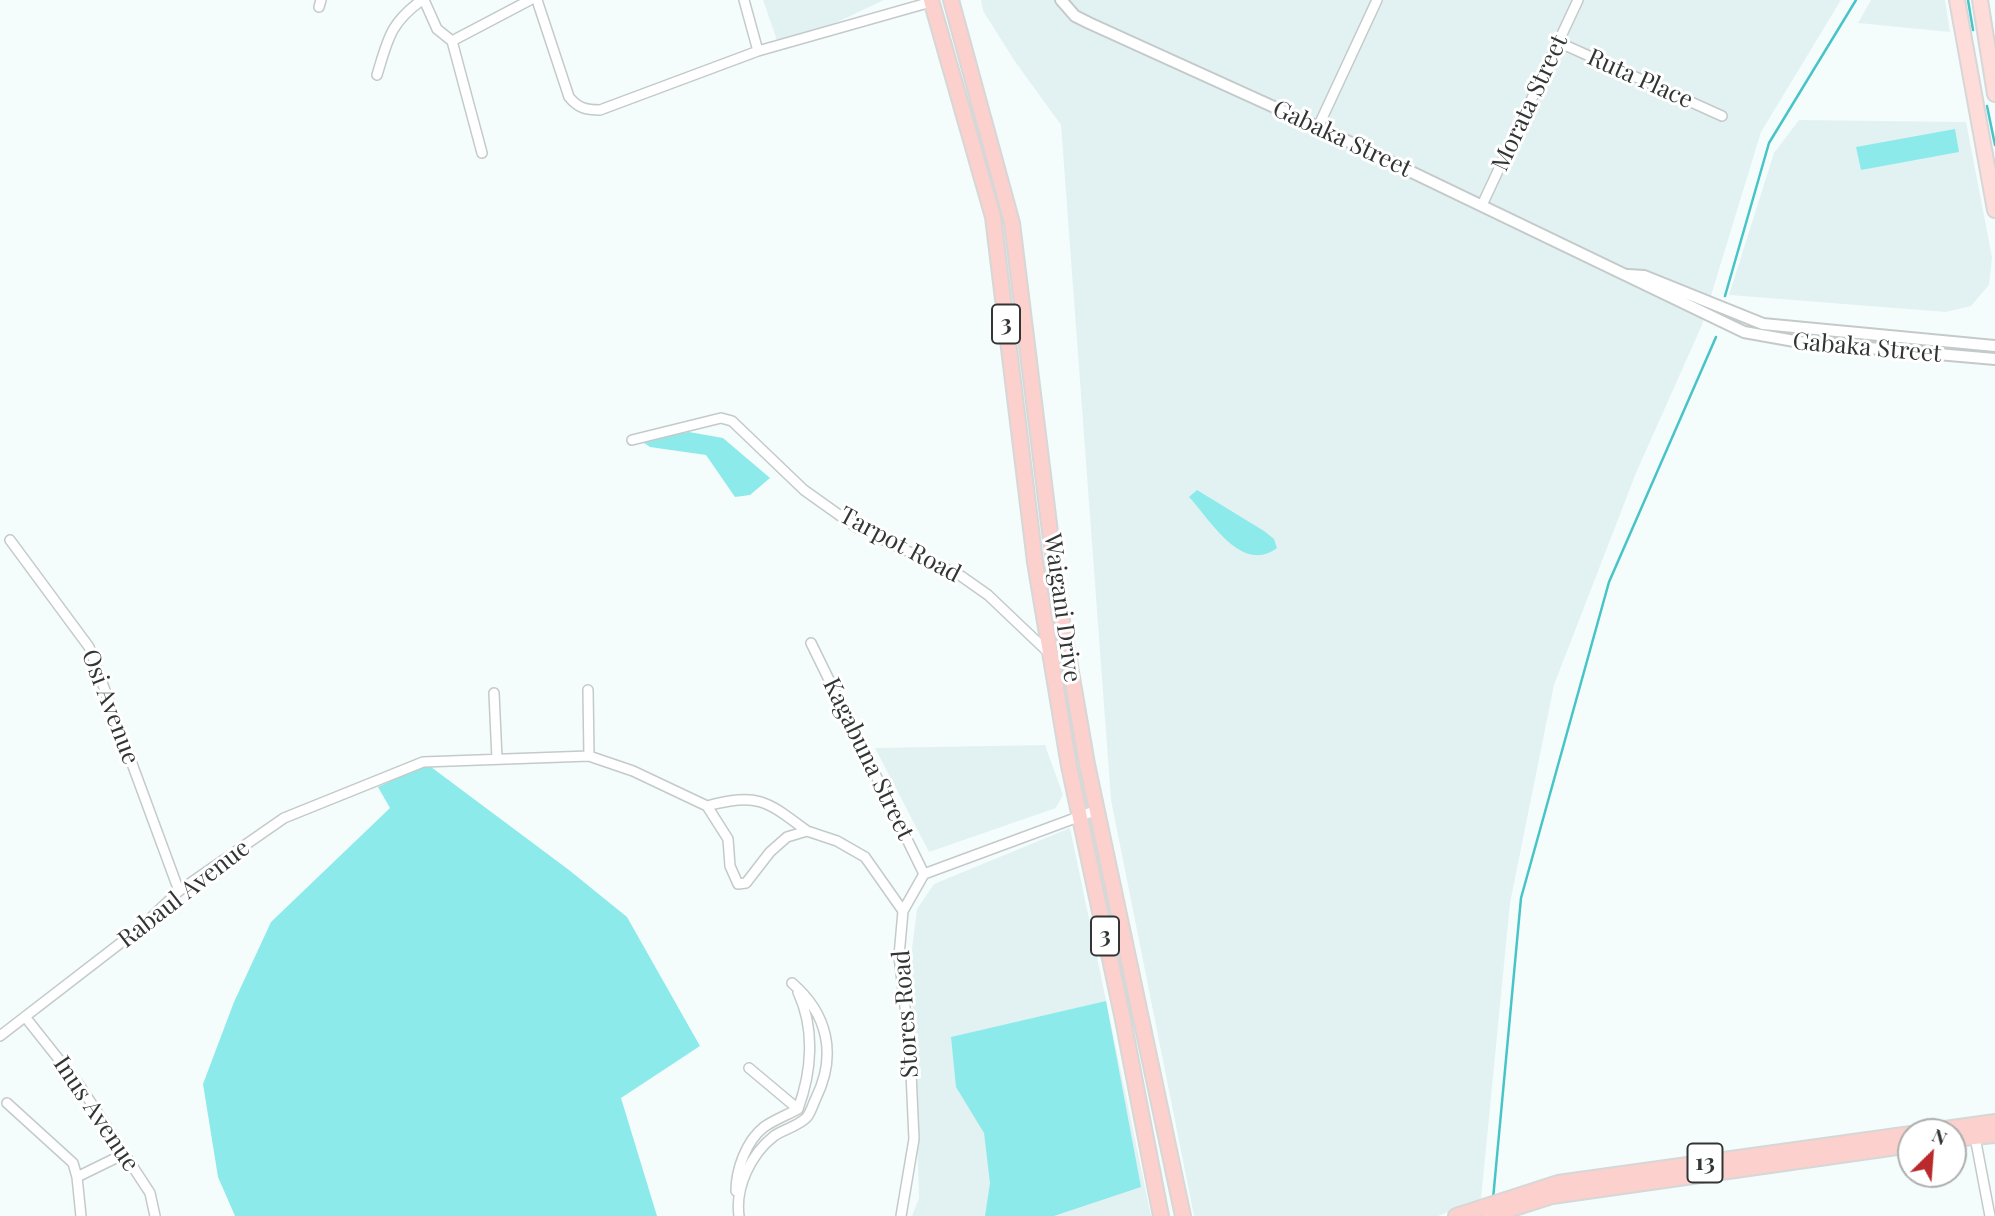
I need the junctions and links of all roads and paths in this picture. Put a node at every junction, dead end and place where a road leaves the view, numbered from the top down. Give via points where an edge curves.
1 (423, 0) edge
2 (530, 0) edge
3 (537, 0) edge
4 (744, 0) edge
5 (951, 0) edge
6 (1061, 0) edge
7 (1377, 0) edge
8 (1578, 0) edge
9 (1957, 0) edge
10 (1980, 0) edge
11 (931, 1) edge
12 (452, 41) junction
13 (1558, 43) junction
14 (758, 51) junction
15 (967, 52) junction
16 (377, 75) dead end
17 (1995, 94) edge
18 (1723, 116) dead end
19 (1318, 127) junction
20 (973, 142) junction
21 (482, 153) dead end
22 (995, 159) junction
23 (1482, 205) junction
24 (1995, 211) edge
25 (997, 245) junction
26 (1628, 275) junction
27 (1995, 346) edge
28 (1995, 359) edge
29 (632, 440) dead end
30 (1048, 512) junction
31 (10, 540) dead end
32 (1045, 620) junction
33 (811, 643) dead end
34 (1051, 655) junction
35 (588, 690) dead end
36 (495, 692) dead end
37 (589, 756) junction
38 (497, 759) junction
39 (707, 806) junction
40 (1097, 810) junction
41 (1078, 817) junction
42 (807, 831) junction
43 (924, 874) junction
44 (179, 891) junction
45 (903, 911) junction
46 (26, 1018) junction
47 (0, 1036) edge
48 (748, 1068) dead end
49 (6, 1103) dead end
50 (798, 1109) junction
51 (1995, 1122) edge
52 (1967, 1126) edge
53 (1995, 1135) edge
54 (1897, 1136) edge
55 (1975, 1136) junction
56 (1967, 1137) edge
57 (1897, 1147) edge
58 (124, 1154) junction
59 (77, 1177) junction
60 (1995, 1186) edge
61 (1983, 1188) junction
62 (736, 1199) junction
63 (1511, 1208) edge
64 (1485, 1212) edge
65 (81, 1216) edge
66 (155, 1216) edge
67 (739, 1216) edge
68 (901, 1216) edge
69 (1161, 1216) edge
70 (1183, 1216) edge
71 (1456, 1216) edge
72 (1990, 1216) edge

1 - 12 street via 437,29
1 - 16 street via 401,15 390,32
2 - 12 street
3 - 14 street via 569,97 586,110 610,109
4 - 14 street
5 - 15 highway, Waigani Drive / 3
6 - 19 street, Gabaka Street via 1075,16
7 - 19 street
8 - 13 street, Morata Street
9 - 24 main road
10 - 17 main road
11 - 14 street
11 - 20 highway, Waigani Drive / 3
12 - 21 street
13 - 18 street, Ruta Place
13 - 23 street, Morata Street
15 - 20 highway via 964,69 983,137
15 - 22 highway, Waigani Drive / 3
19 - 23 street, Gabaka Street
20 - 25 highway, Waigani Drive / 3
22 - 25 highway via 984,160 1000,230
22 - 30 highway, Waigani Drive / 3 via 1012,223
23 - 26 street, Gabaka Street
25 - 32 highway, Waigani Drive / 3
26 - 27 street, Gabaka Street via 1644,276 1763,324
26 - 28 street, Gabaka Street via 1640,285 1760,337
29 - 34 street, Tarpot Road via 721,418 732,421 804,490 856,527 961,576 988,595
30 - 32 highway via 1043,525 1056,615
30 - 40 highway, Waigani Drive / 3 via 1058,597
31 - 44 street, Osi Avenue via 89,647
32 - 34 highway, Waigani Drive / 3
33 - 43 street, Kagabuna Street
34 - 41 highway, Waigani Drive / 3
35 - 37 street
36 - 38 street
37 - 38 street, Rabaul Avenue
37 - 39 street
38 - 44 street, Rabaul Avenue via 423,762 284,818
39 - 42 street via 738,798 761,800
39 - 42 street via 728,839 730,866 738,884 746,883 787,837
40 - 41 street
40 - 70 highway, Waigani Drive / 3
41 - 43 street
41 - 69 highway, Waigani Drive / 3
42 - 45 street via 865,857
43 - 45 street, Stores Road
44 - 46 street, Rabaul Avenue via 140,929
45 - 68 street, Stores Road via 899,956 914,1139
46 - 47 street, Rabaul Avenue
46 - 58 street, Inus Avenue via 80,1086
48 - 50 street
49 - 59 street via 73,1163
50 - 62 street via 764,1128 751,1144 736,1172
50 - 62 street via 807,1083 810,1049 807,1011 794,985 807,996 828,1039 828,1067 806,1118 774,1136 746,1173
51 - 52 highway
53 - 55 highway
54 - 63 highway, 13 via 1558,1183
55 - 56 highway
55 - 61 street
57 - 63 highway, 13 via 1552,1196
58 - 59 street
58 - 66 street, Inus Avenue via 150,1193
59 - 65 street
60 - 61 street
61 - 72 street
62 - 67 street
63 - 64 highway, 13
64 - 71 highway, 13

